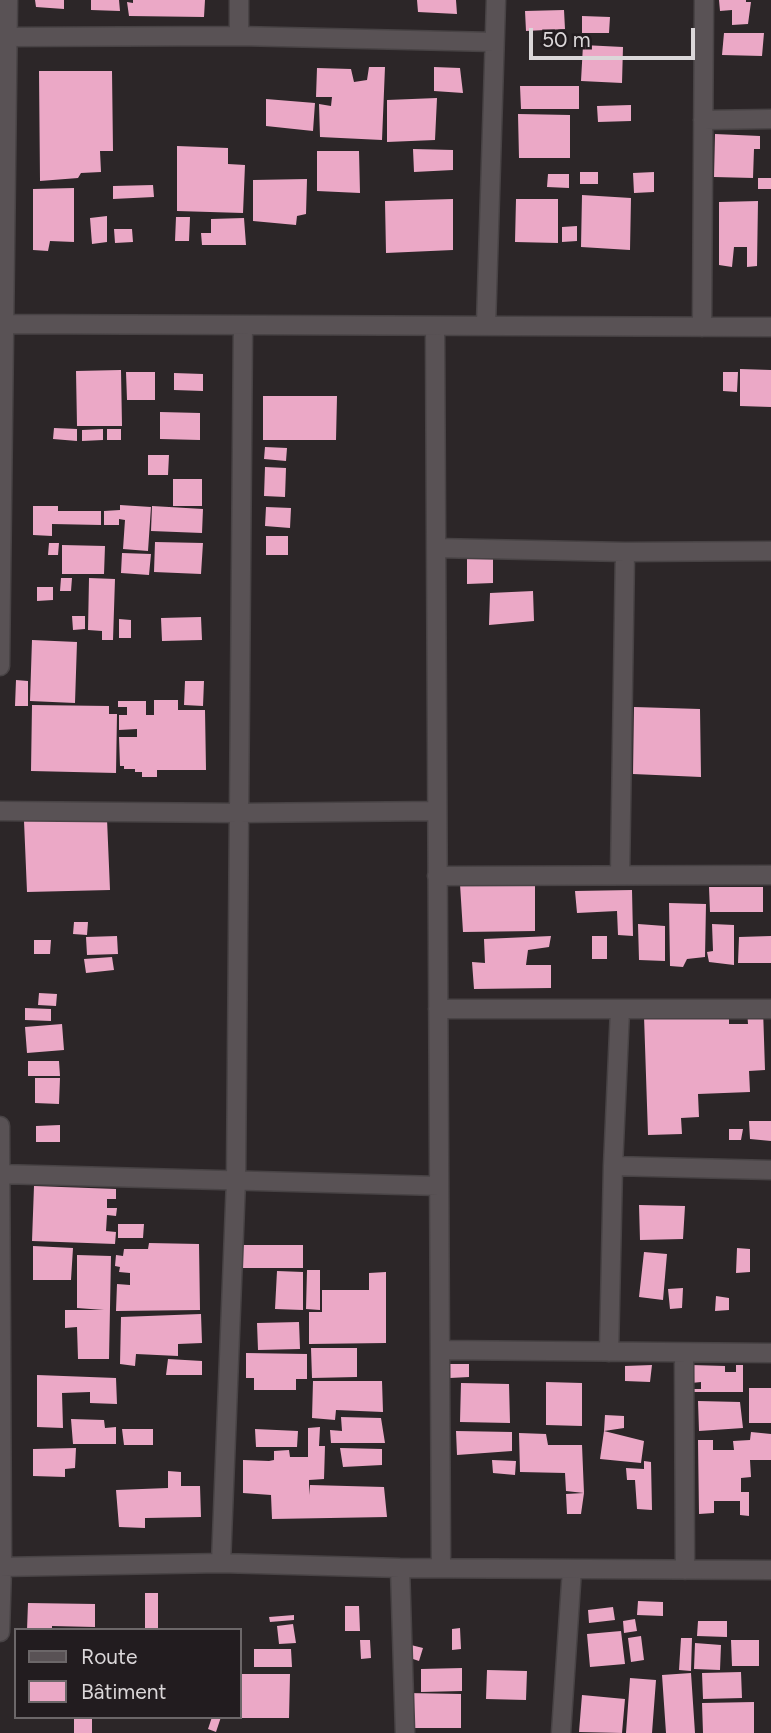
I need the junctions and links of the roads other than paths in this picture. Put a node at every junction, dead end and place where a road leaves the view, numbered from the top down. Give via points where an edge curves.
1 (8, 0) edge
2 (239, 0) edge
3 (496, 0) edge
4 (704, 0) edge
5 (239, 36) junction
6 (7, 37) junction
7 (494, 42) junction
8 (771, 119) edge
9 (704, 120) junction
10 (1, 324) edge
11 (243, 325) junction
12 (435, 326) junction
13 (485, 326) junction
14 (702, 327) junction
15 (771, 327) edge
16 (436, 548) junction
17 (771, 551) edge
18 (625, 552) junction
19 (0, 666) edge
20 (0, 811) edge
21 (437, 811) junction
22 (239, 813) junction
23 (620, 875) junction
24 (771, 875) edge
25 (437, 876) junction
26 (438, 1009) junction
27 (771, 1009) edge
28 (620, 1010) junction
29 (0, 1126) edge
30 (613, 1167) junction
31 (771, 1170) edge
32 (0, 1174) edge
33 (236, 1180) junction
34 (439, 1186) junction
35 (440, 1350) junction
36 (609, 1352) junction
37 (771, 1353) edge
38 (684, 1354) junction
39 (220, 1563) junction
40 (1, 1567) edge
41 (400, 1568) junction
42 (441, 1568) junction
43 (572, 1569) junction
44 (685, 1570) junction
45 (771, 1570) edge
46 (0, 1632) edge
47 (405, 1733) edge
48 (561, 1733) edge

1 - 6 street
2 - 5 street
3 - 7 street
4 - 9 street
5 - 6 street
5 - 7 street
6 - 10 street
7 - 13 street
8 - 9 street
9 - 14 street
10 - 11 street
10 - 19 street
11 - 12 street
11 - 22 street
12 - 13 street
12 - 16 street
13 - 14 street
14 - 15 street
16 - 18 street
16 - 21 street
17 - 18 street
18 - 23 street
20 - 22 street
21 - 22 street
21 - 25 street
22 - 33 street
23 - 24 street
23 - 25 street
25 - 26 street
26 - 28 street
26 - 34 street
27 - 28 street
28 - 30 street
29 - 32 street
30 - 31 street
30 - 36 street
32 - 33 street
32 - 40 street
33 - 34 street
33 - 39 street
34 - 35 street
35 - 36 street
35 - 42 street
36 - 38 street
37 - 38 street
38 - 44 street
39 - 40 street
39 - 41 street
40 - 46 street
41 - 42 street
41 - 47 street
42 - 43 street
43 - 44 street
43 - 48 street
44 - 45 street

